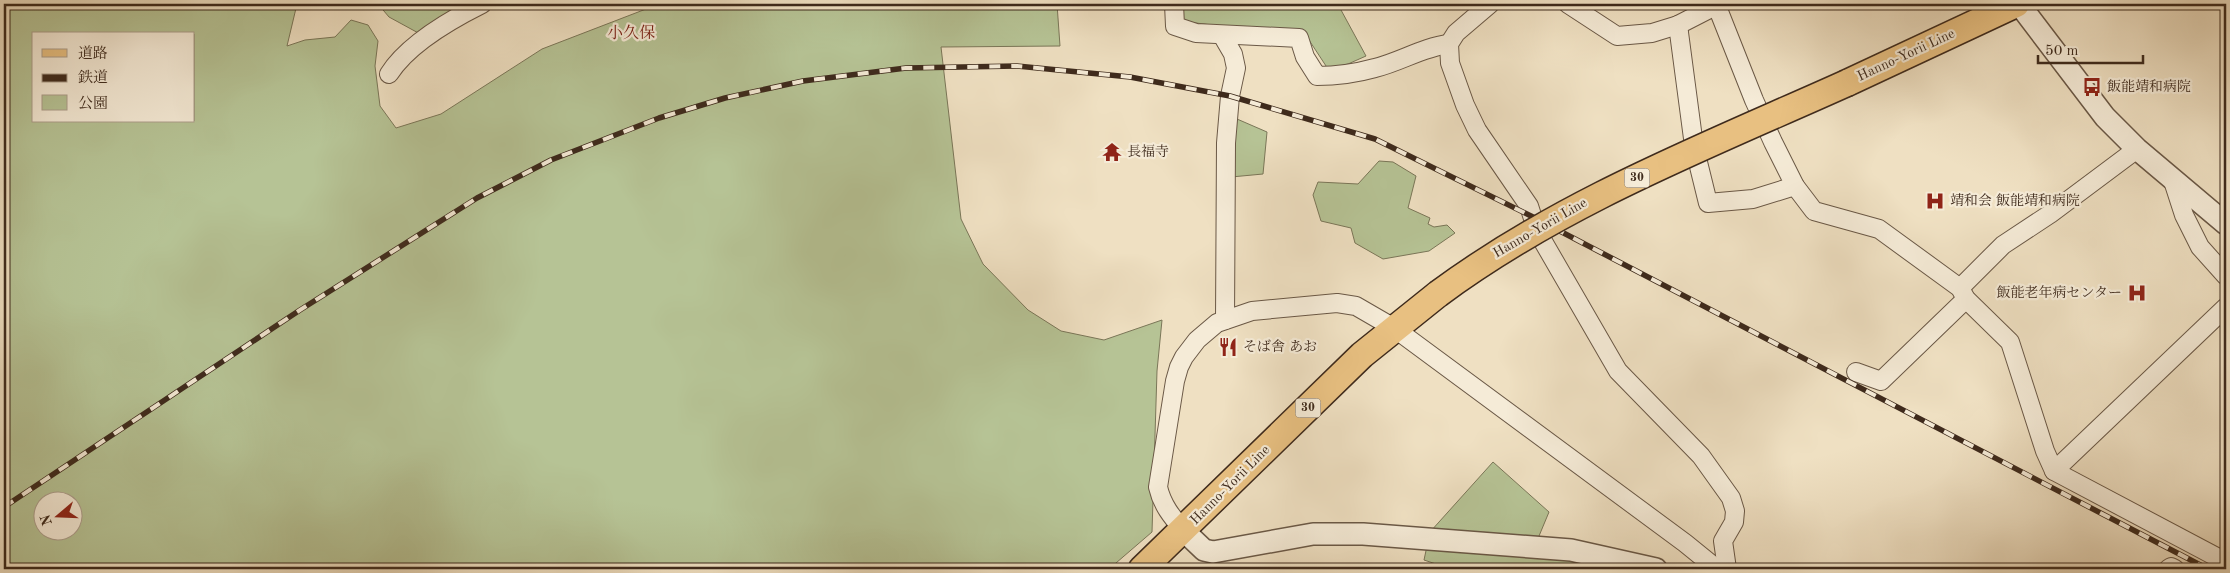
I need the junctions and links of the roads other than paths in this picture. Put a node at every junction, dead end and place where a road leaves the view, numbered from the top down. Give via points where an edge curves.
1 (482, 4) edge
2 (1174, 4) edge
3 (1490, 4) edge
4 (1568, 4) edge
5 (1717, 4) edge
6 (2018, 4) edge
7 (1678, 25) junction
8 (1222, 35) junction
9 (1449, 44) junction
10 (389, 74) dead end
11 (2137, 149) junction
12 (2172, 178) junction
13 (1795, 186) junction
14 (2226, 224) edge
15 (2226, 276) edge
16 (1963, 293) junction
17 (2226, 307) edge
18 (1225, 320) junction
19 (1394, 328) junction
20 (1856, 372) dead end
21 (2054, 471) junction
22 (1184, 531) junction
23 (2226, 562) edge
24 (1142, 569) edge
25 (1656, 569) edge
26 (1717, 569) edge
27 (1727, 569) edge
28 (2168, 569) edge
29 (2175, 569) edge

1 - 10 street via 409,50
2 - 8 street via 1176,26 1196,33
3 - 9 street via 1466,22
4 - 7 street via 1617,36 1652,33
5 - 7 street
5 - 13 street via 1754,100
6 - 11 street via 2104,117
6 - 19 main road, Hanno-Yorii Line / 30, bridge via 1596,197 1472,268
7 - 13 street via 1700,179 1708,204 1753,199
8 - 9 street via 1299,38 1305,57 1317,76 1376,68
8 - 18 street via 1233,54 1236,68 1226,143
9 - 27 street via 1450,63 1477,130 1529,206 1538,231 1606,353 1618,370 1701,456 1731,498 1734,522 1724,541
11 - 12 street
11 - 16 street via 2003,245
12 - 14 street
12 - 15 street via 2184,215 2200,247
13 - 16 street via 1814,211 1879,229
16 - 20 street via 1881,381
16 - 21 street via 2010,342
17 - 21 street
18 - 19 street via 1252,311 1337,303 1356,306
18 - 22 street via 1196,340 1184,357 1175,381 1158,487 1167,510
19 - 22 main road, Hanno-Yorii Line / 30 via 1362,355
19 - 26 street
21 - 23 street
22 - 24 main road, Hanno-Yorii Line / 30
22 - 25 street via 1204,550 1213,552 1313,534 1363,534 1571,550
28 - 29 street

